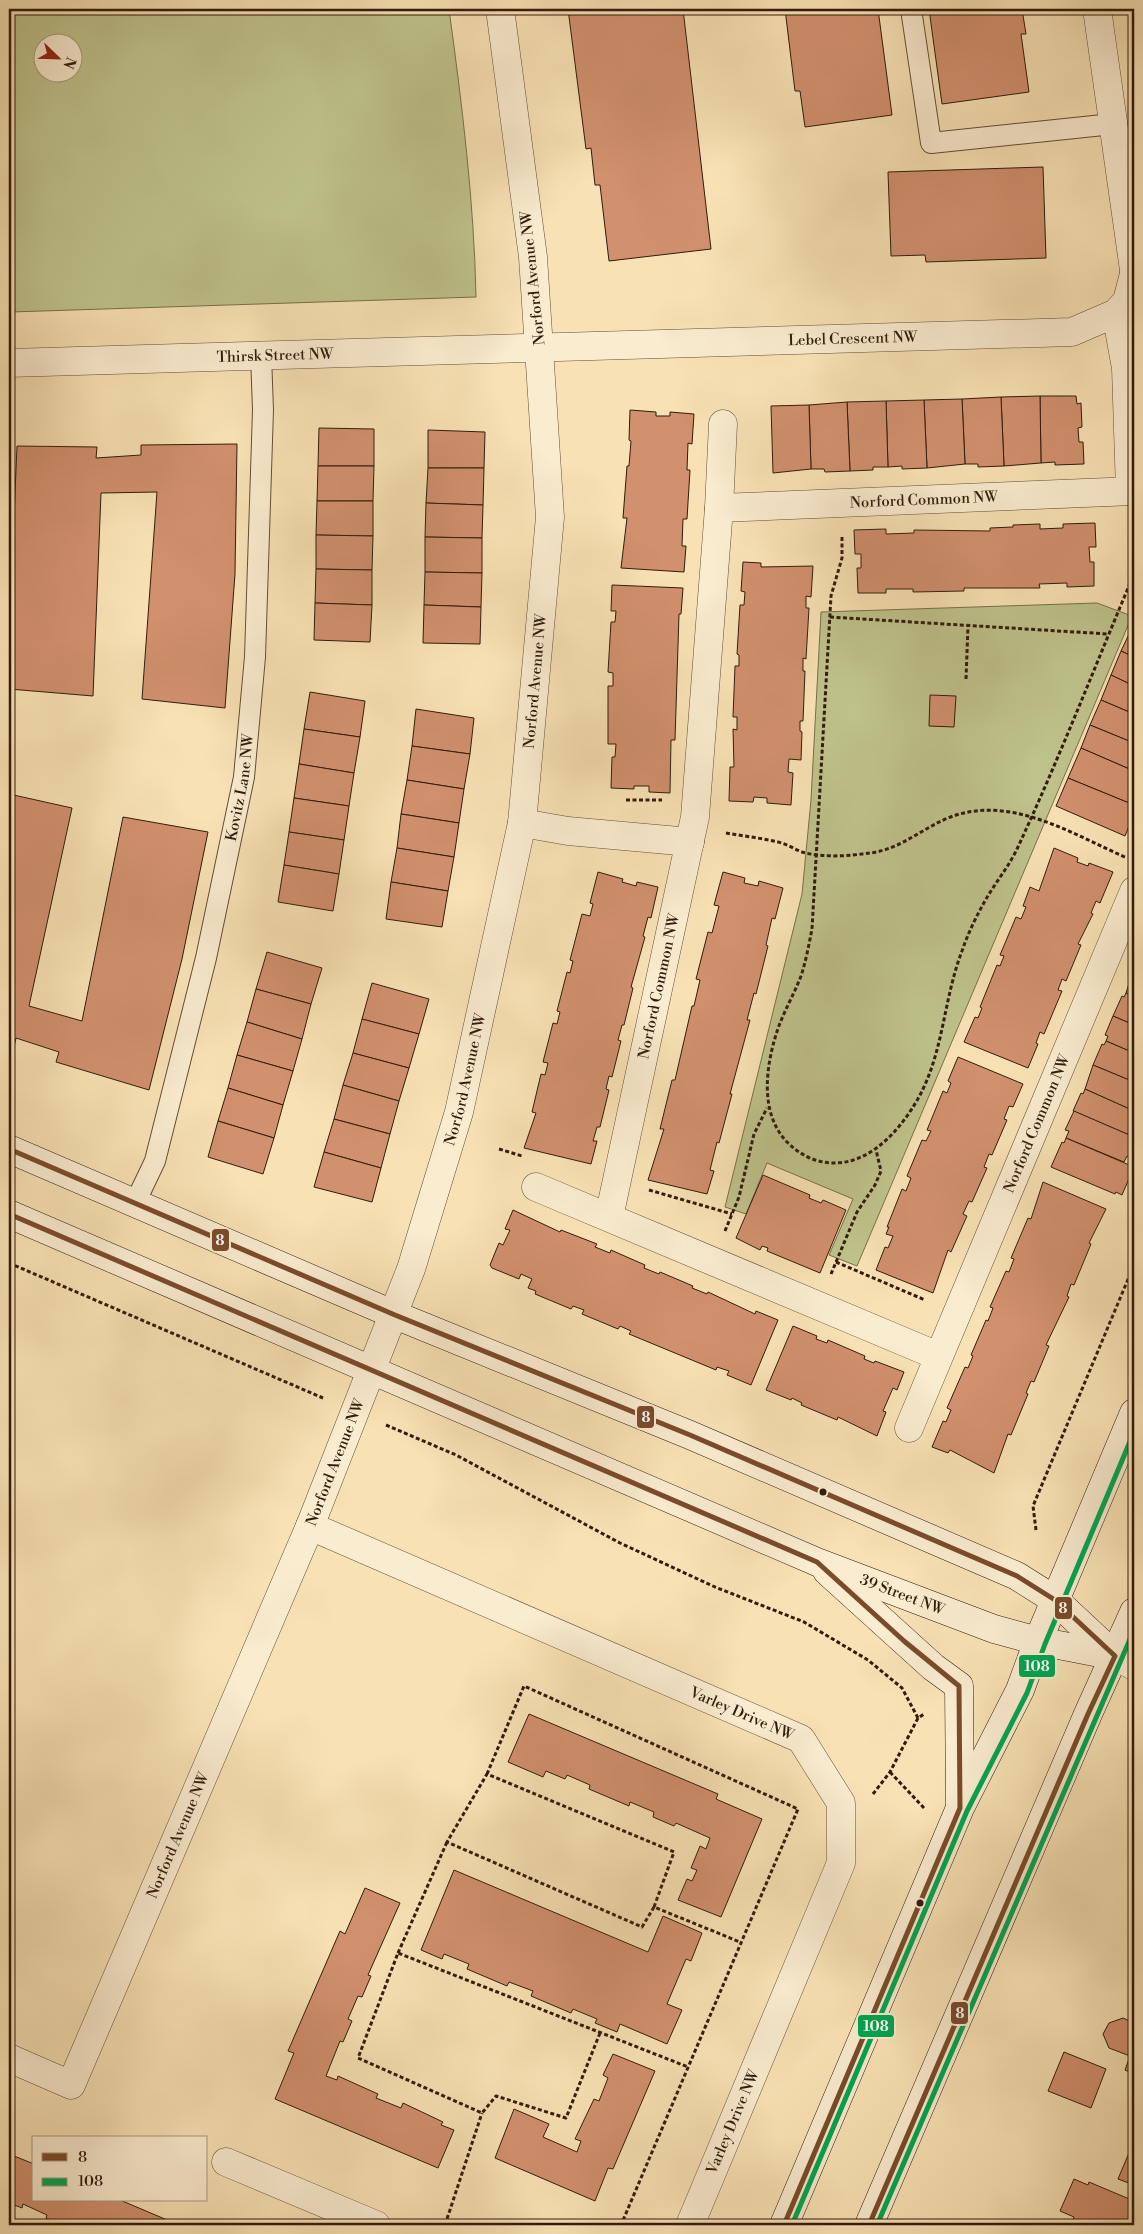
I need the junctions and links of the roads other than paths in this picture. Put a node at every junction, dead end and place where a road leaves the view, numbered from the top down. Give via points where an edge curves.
1 (500, 9) edge
2 (911, 9) edge
3 (1097, 9) edge
4 (1113, 124) junction
5 (1134, 270) edge
6 (1134, 274) edge
7 (1116, 313) junction
8 (540, 346) junction
9 (261, 355) junction
10 (9, 363) edge
11 (723, 424) dead end
12 (1132, 491) edge
13 (719, 508) junction
14 (522, 823) junction
15 (690, 842) junction
16 (1134, 891) edge
17 (9, 1150) edge
18 (536, 1187) dead end
19 (134, 1205) junction
20 (9, 1214) edge
21 (609, 1217) junction
22 (395, 1315) junction
23 (938, 1356) junction
24 (373, 1369) junction
25 (1134, 1413) edge
26 (908, 1428) dead end
27 (310, 1526) junction
28 (817, 1562) junction
29 (1055, 1600) junction
30 (1134, 1612) edge
31 (1038, 1642) junction
32 (1125, 1661) edge
33 (960, 1808) junction
34 (9, 2058) edge
35 (226, 2162) dead end
36 (376, 2225) edge
37 (690, 2225) edge
38 (784, 2225) edge
39 (869, 2225) edge

1 - 8 street, Norford Avenue NW via 533,257
2 - 4 lane via 931,143
3 - 4 street
4 - 5 street
6 - 7 street via 1127,301
7 - 8 street, Lebel Crescent NW via 1072,332
7 - 12 street, Norford Common NW via 1126,368
8 - 9 street, Thirsk Street NW
8 - 14 street, Norford Avenue NW via 550,517
9 - 10 street, Thirsk Street NW
9 - 19 lane, Kovitz Lane NW via 263,410 255,657 244,777 206,958 155,1161
11 - 13 street, Norford Common NW
12 - 13 street, Norford Common NW
13 - 15 street, Norford Common NW via 695,817
14 - 15 street via 568,831
14 - 22 street, Norford Avenue NW via 459,1112
15 - 21 street, Norford Common NW
16 - 23 street, Norford Common NW
17 - 19 street
18 - 21 street
19 - 22 street
20 - 24 street, 39 Street NW
21 - 23 street
22 - 24 street, Norford Avenue NW
22 - 29 street via 999,1568
23 - 26 street, Norford Common NW
24 - 27 street, Norford Avenue NW
24 - 28 street, 39 Street NW
25 - 29 street
27 - 34 street, Norford Avenue NW via 70,2085
27 - 37 street, Varley Drive NW via 801,1739 841,1803 841,1862
28 - 31 street, 39 Street NW via 994,1629
28 - 33 street via 958,1686
29 - 31 street
29 - 32 street
30 - 32 street
31 - 32 street, 39 Street NW
31 - 33 street via 1020,1690
32 - 39 street via 1088,1714
33 - 38 street
35 - 36 street

